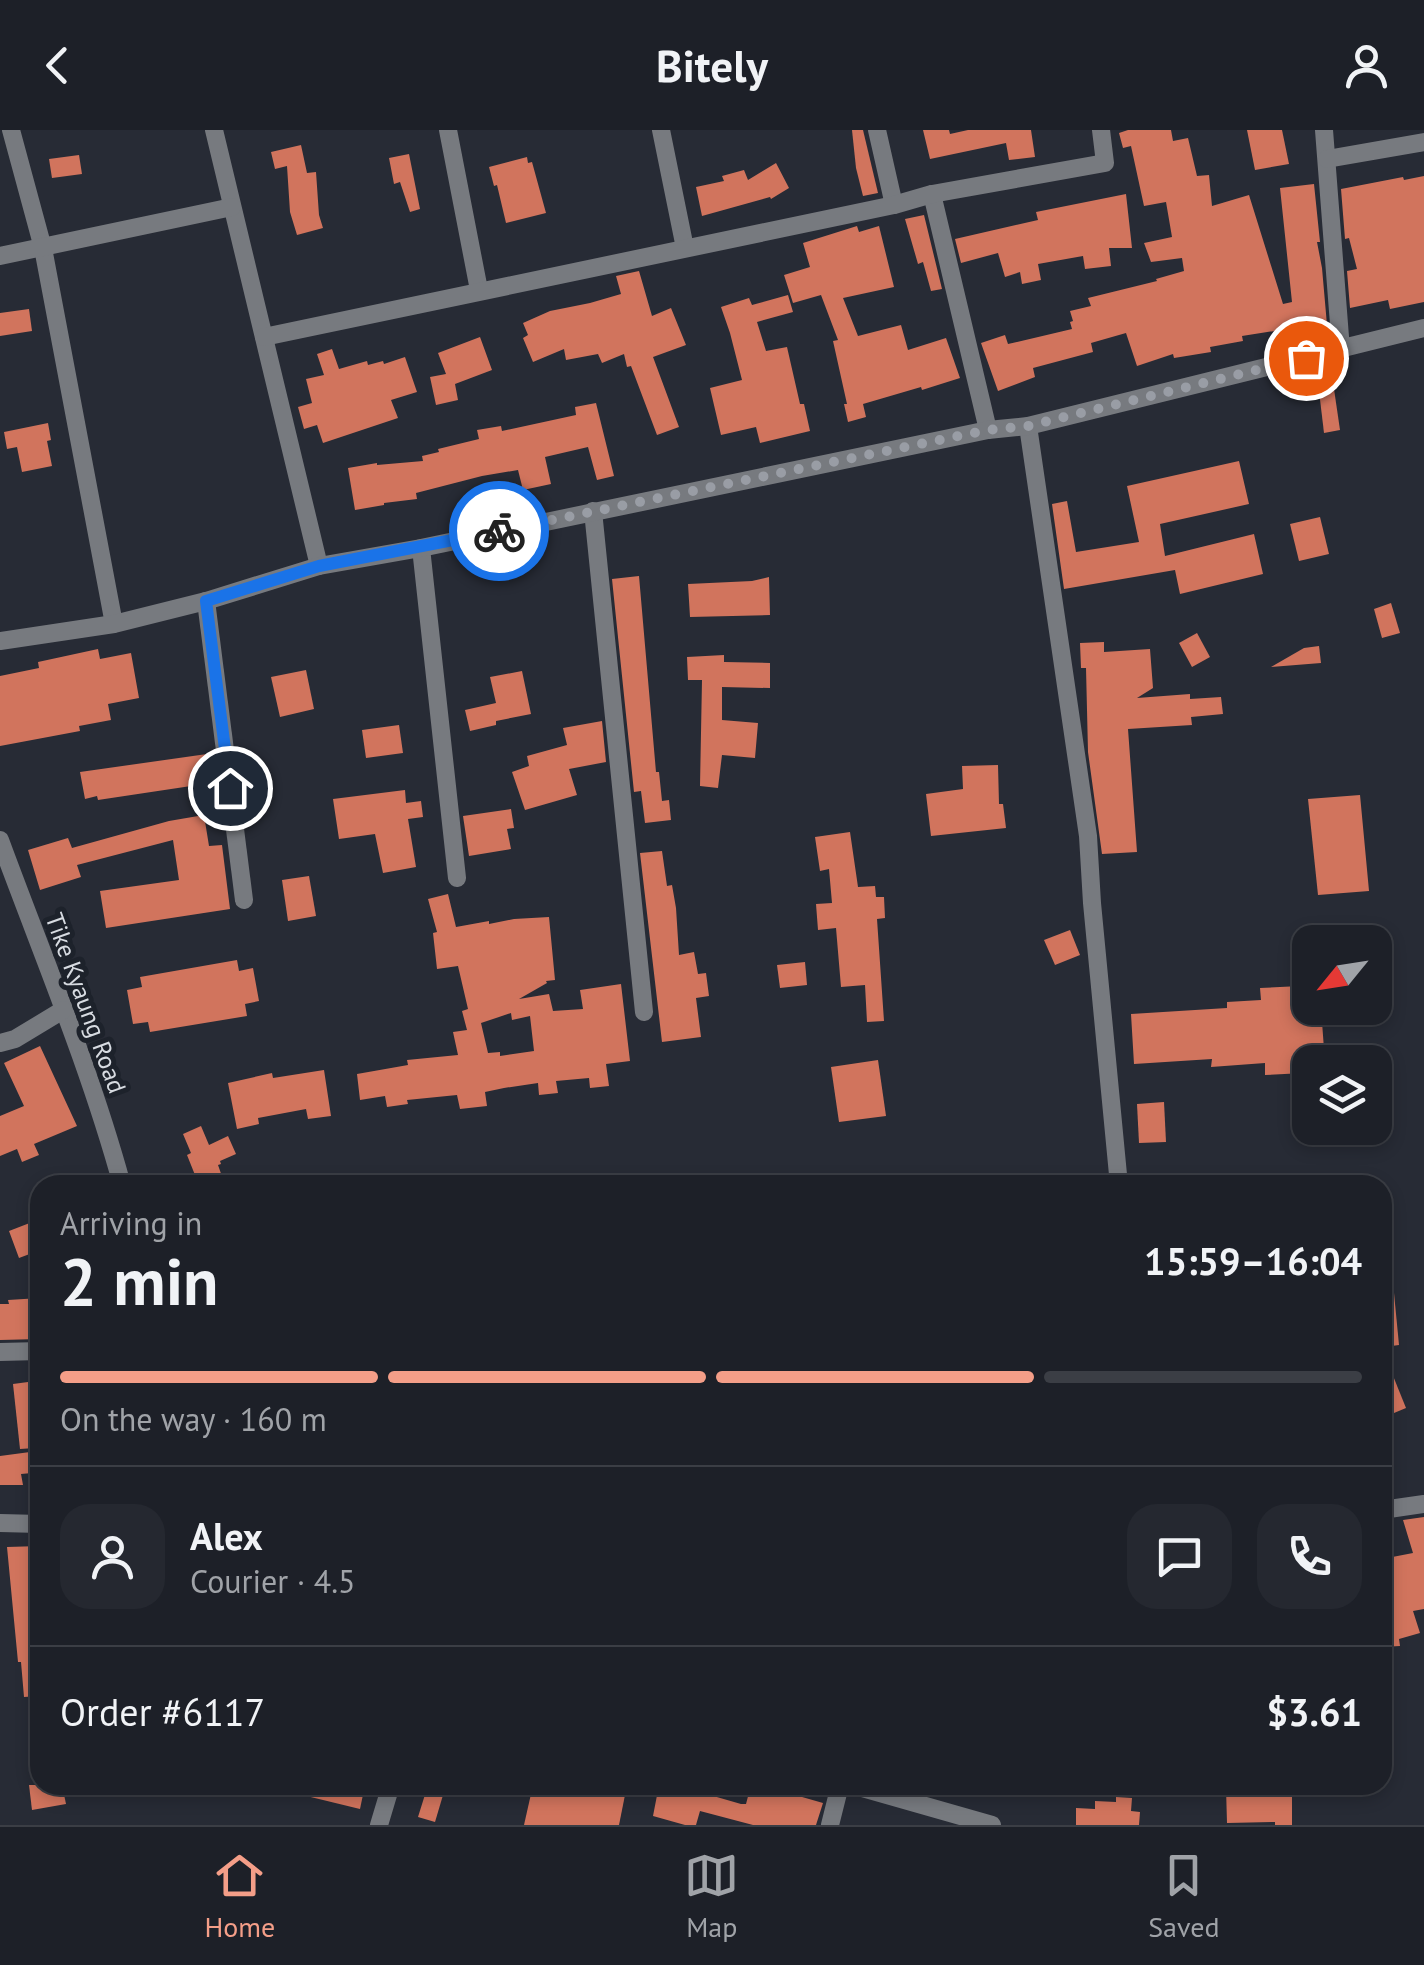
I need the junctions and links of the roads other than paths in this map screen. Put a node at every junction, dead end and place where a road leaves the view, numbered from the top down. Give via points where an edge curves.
1 (11, 130) edge
2 (214, 130) edge
3 (448, 130) edge
4 (662, 130) edge
5 (876, 130) edge
6 (1101, 130) edge
7 (1324, 130) edge
8 (1424, 142) edge
9 (1327, 159) junction
10 (932, 194) junction
11 (894, 204) junction
12 (232, 207) junction
13 (43, 248) junction
14 (685, 248) junction
15 (0, 256) edge
16 (479, 290) junction
17 (1424, 328) edge
18 (264, 337) junction
19 (1341, 350) junction
20 (1028, 426) junction
21 (988, 430) junction
22 (593, 511) junction
23 (422, 548) junction
24 (319, 566) junction
25 (206, 601) junction
26 (114, 624) junction
27 (0, 641) edge
28 (0, 840) edge
29 (458, 878) dead end
30 (244, 900) dead end
31 (63, 1010) junction
32 (644, 1012) dead end
33 (0, 1043) edge
34 (120, 1175) edge
35 (1117, 1175) edge
36 (30, 1350) edge
37 (0, 1352) edge
38 (1424, 1504) edge
39 (1392, 1509) edge
40 (0, 1524) edge
41 (30, 1524) edge
42 (387, 1795) edge
43 (838, 1795) edge
44 (887, 1795) edge
45 (379, 1825) edge
46 (830, 1825) edge
47 (992, 1825) edge

1 - 13 street
2 - 12 street
3 - 16 street
4 - 14 street
5 - 11 street
6 - 10 street via 1105,163
7 - 9 street
8 - 9 street
9 - 19 street
10 - 11 street
10 - 21 street
11 - 14 street
12 - 13 street
12 - 18 street
13 - 15 street
13 - 26 street
14 - 16 street
16 - 18 street
17 - 19 street
18 - 24 street
19 - 20 street
20 - 21 street
20 - 35 street via 1088,836
21 - 22 street
22 - 23 street
22 - 32 street
23 - 24 street
23 - 29 street
24 - 25 street
25 - 26 street
25 - 30 street
26 - 27 street
28 - 31 street, Tike Kyaung Road
31 - 33 street
31 - 34 street, Tike Kyaung Road
36 - 37 street
38 - 39 street
40 - 41 street
42 - 45 street
43 - 46 street
44 - 47 street

